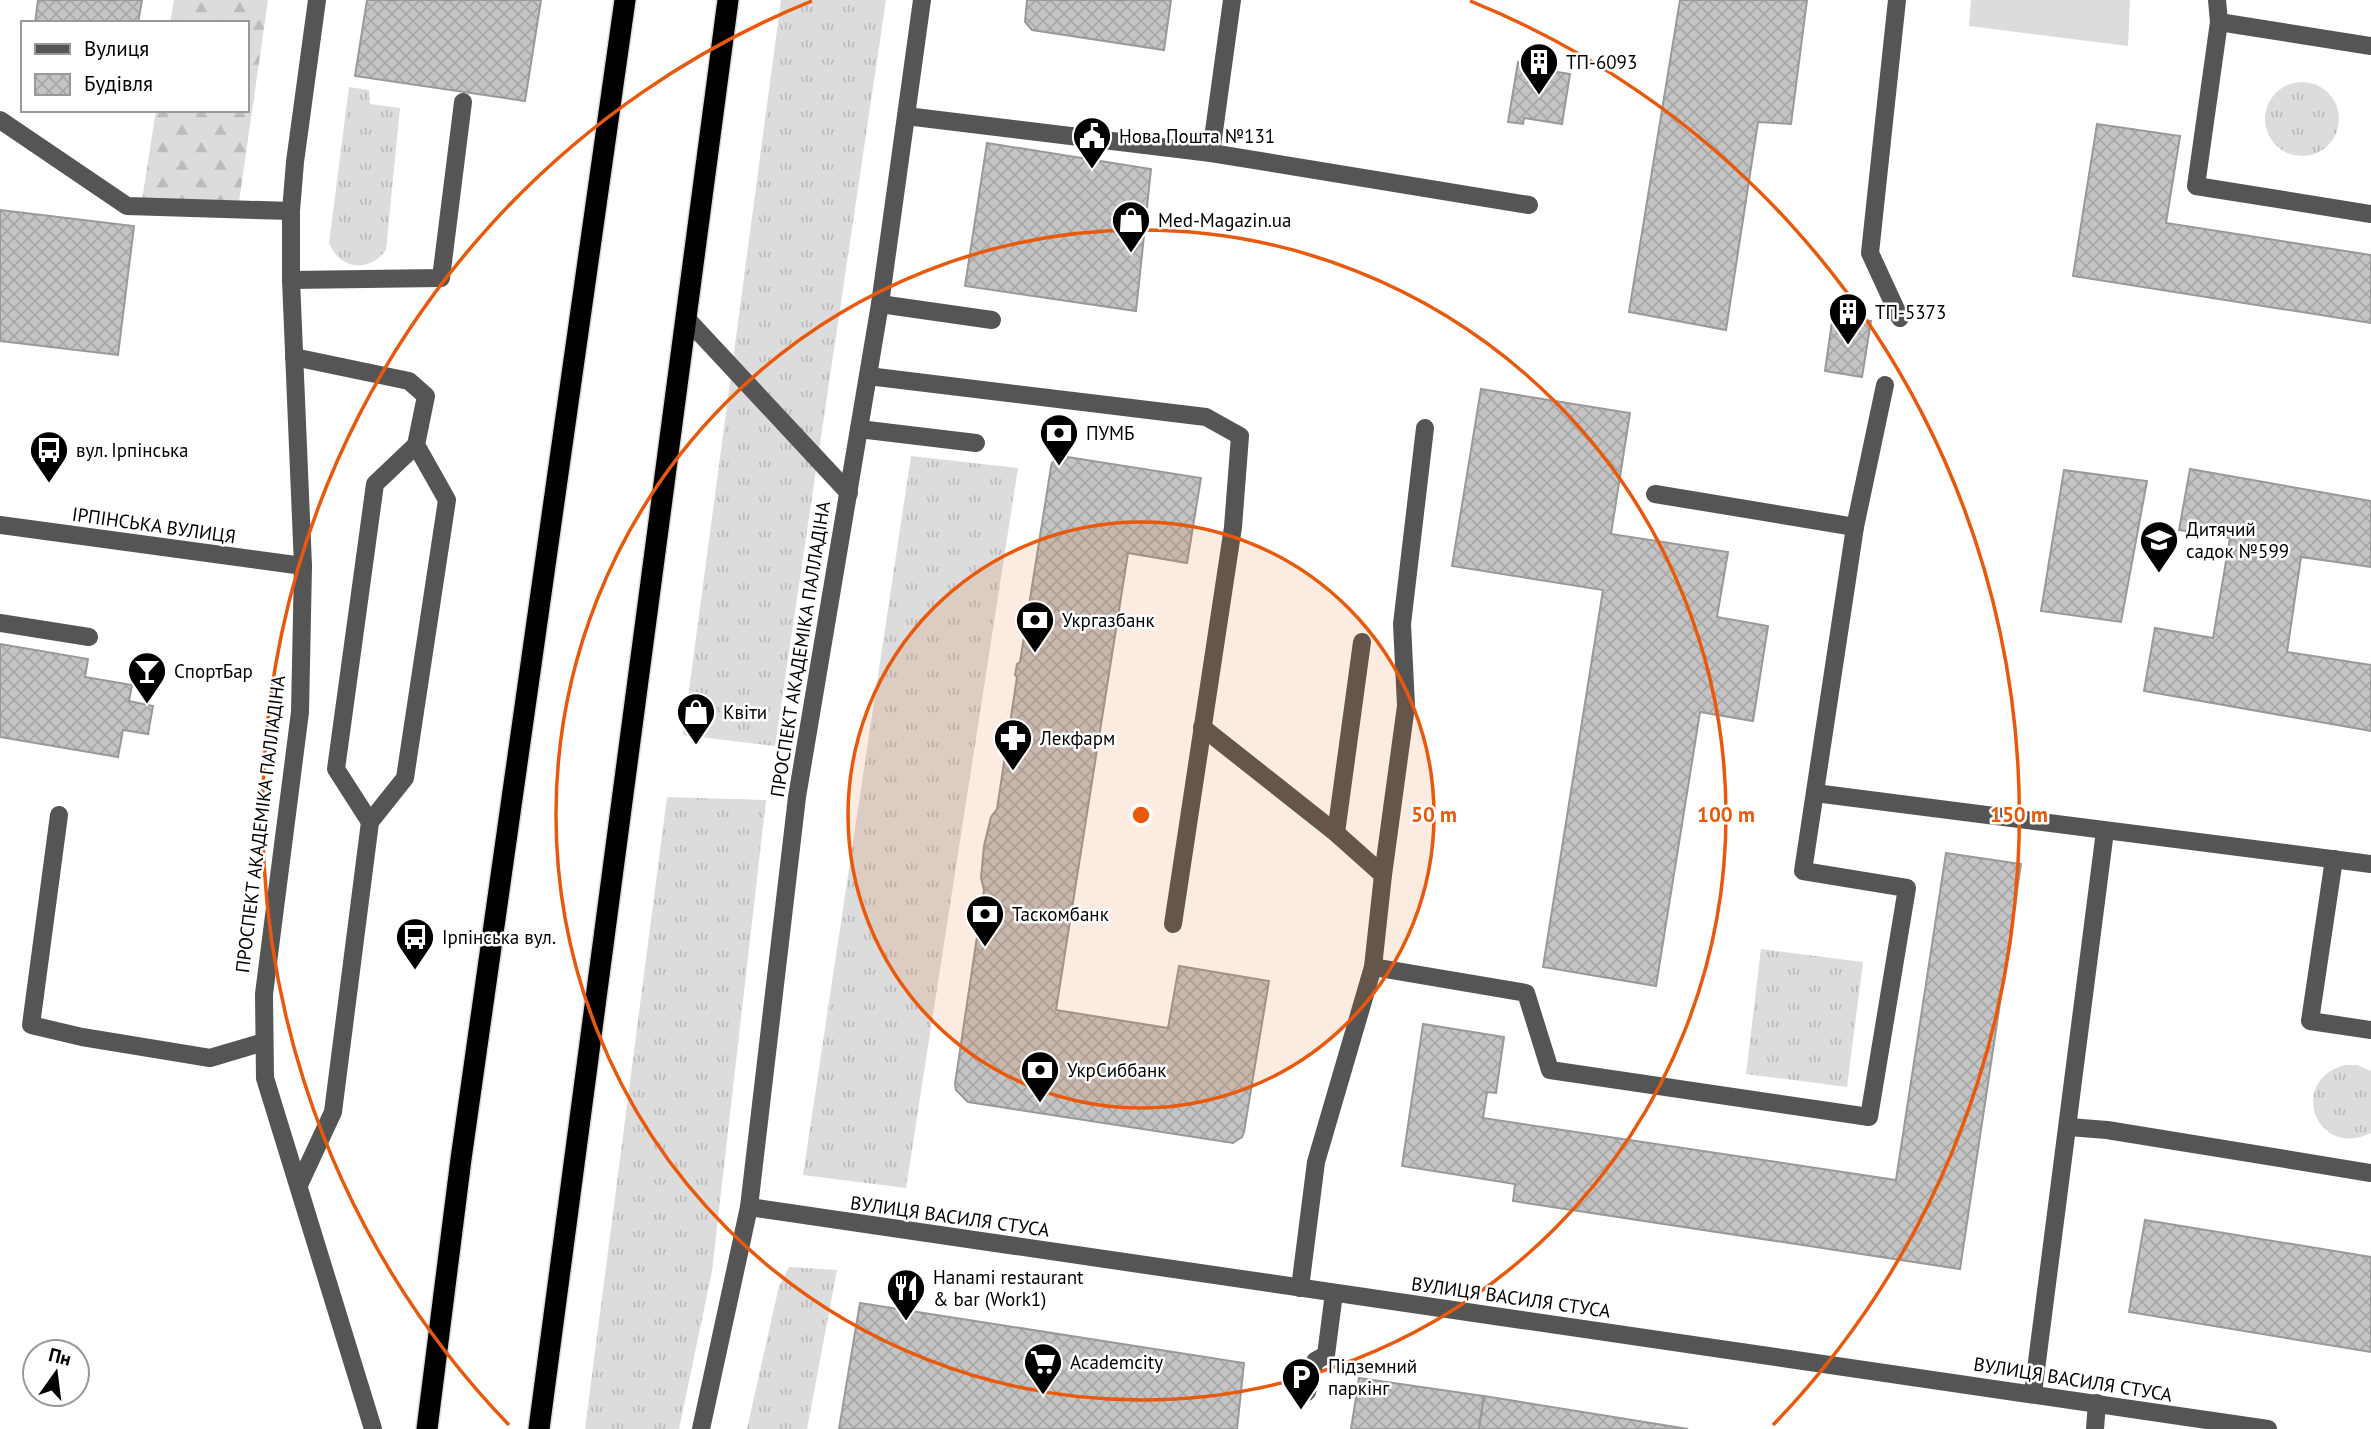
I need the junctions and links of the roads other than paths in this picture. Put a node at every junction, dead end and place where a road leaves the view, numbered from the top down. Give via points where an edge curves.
1 (317, 0) edge
2 (625, 0) edge
3 (728, 0) edge
4 (922, 0) edge
5 (1232, 0) edge
6 (1896, 0) edge
7 (2217, 0) edge
8 (2219, 22) junction
9 (2371, 46) edge
10 (463, 102) dead end
11 (906, 117) junction
12 (0, 120) edge
13 (1211, 153) junction
14 (1529, 205) dead end
15 (291, 211) junction
16 (2371, 214) edge
17 (291, 280) junction
18 (880, 304) junction
19 (685, 317) junction
20 (1900, 318) dead end
21 (992, 320) dead end
22 (294, 357) junction
23 (867, 376) junction
24 (1885, 385) dead end
25 (1424, 428) dead end
26 (859, 429) junction
27 (976, 443) dead end
28 (416, 445) junction
29 (849, 493) junction
30 (1655, 494) dead end
31 (0, 525) edge
32 (1854, 527) junction
33 (303, 566) junction
34 (0, 623) edge
35 (89, 637) dead end
36 (1362, 642) dead end
37 (1202, 727) junction
38 (1815, 793) junction
39 (59, 816) dead end
40 (370, 822) junction
41 (2105, 831) junction
42 (1336, 833) junction
43 (2334, 859) junction
44 (2371, 864) edge
45 (1383, 875) junction
46 (1173, 924) dead end
47 (1373, 967) junction
48 (2371, 1030) edge
49 (264, 1042) junction
50 (2069, 1127) junction
51 (2371, 1173) edge
52 (299, 1185) junction
53 (749, 1207) junction
54 (1300, 1288) junction
55 (1334, 1293) junction
56 (1307, 1392) dead end
57 (2033, 1394) junction
58 (2097, 1404) junction
59 (373, 1429) edge
60 (427, 1429) edge
61 (539, 1429) edge
62 (701, 1429) edge
63 (2095, 1429) edge
64 (2268, 1429) edge

1 - 15 street, ПРОСПЕКТ АКАДЕМІКА ПАЛЛАДІНА
2 - 60 highway
3 - 19 highway
4 - 11 street, ПРОСПЕКТ АКАДЕМІКА ПАЛЛАДІНА
5 - 13 street
6 - 20 street via 1870,253
7 - 8 street
8 - 9 street
8 - 16 street via 2196,186
10 - 17 street via 441,278
11 - 13 street
11 - 18 street, ПРОСПЕКТ АКАДЕМІКА ПАЛЛАДІНА
12 - 15 street via 127,206
13 - 14 street
15 - 17 street, ПРОСПЕКТ АКАДЕМІКА ПАЛЛАДІНА
17 - 22 street, ПРОСПЕКТ АКАДЕМІКА ПАЛЛАДІНА
18 - 21 street
18 - 23 street, ПРОСПЕКТ АКАДЕМІКА ПАЛЛАДІНА
19 - 29 street
19 - 61 highway
22 - 28 street via 409,381 426,396
22 - 33 street, ПРОСПЕКТ АКАДЕМІКА ПАЛЛАДІНА
23 - 26 street, ПРОСПЕКТ АКАДЕМІКА ПАЛЛАДІНА
23 - 37 street via 1206,416 1240,436 1233,527
24 - 32 street
25 - 45 street via 1402,624 1406,706
26 - 27 street
26 - 29 street, ПРОСПЕКТ АКАДЕМІКА ПАЛЛАДІНА
28 - 40 street via 447,500 405,778
28 - 40 street via 375,484 336,769
29 - 53 street, ПРОСПЕКТ АКАДЕМІКА ПАЛЛАДІНА via 797,797
30 - 32 street
31 - 33 street, ІРПІНСЬКА ВУЛИЦЯ
32 - 38 street
33 - 49 street, ПРОСПЕКТ АКАДЕМІКА ПАЛЛАДІНА via 300,712 264,994
34 - 35 street
36 - 42 street
37 - 42 street
37 - 46 street
38 - 41 street
38 - 47 street via 1803,871 1907,888 1869,1117 1550,1070 1525,993
39 - 49 street via 31,1025 210,1058
40 - 52 street via 333,1112
41 - 43 street
41 - 50 street
42 - 45 street
43 - 44 street
43 - 48 street via 2310,1021
45 - 47 street
47 - 54 street via 1316,1163
49 - 52 street, ПРОСПЕКТ АКАДЕМІКА ПАЛЛАДІНА via 265,1077
50 - 51 street
50 - 57 street
52 - 59 street, ПРОСПЕКТ АКАДЕМІКА ПАЛЛАДІНА
53 - 54 street, ВУЛИЦЯ ВАСИЛЯ СТУСА
53 - 62 street, ПРОСПЕКТ АКАДЕМІКА ПАЛЛАДІНА
54 - 55 street, ВУЛИЦЯ ВАСИЛЯ СТУСА
55 - 56 street via 1326,1355 1315,1361
55 - 57 street, ВУЛИЦЯ ВАСИЛЯ СТУСА
57 - 58 street, ВУЛИЦЯ ВАСИЛЯ СТУСА
58 - 63 street
58 - 64 street, ВУЛИЦЯ ВАСИЛЯ СТУСА

